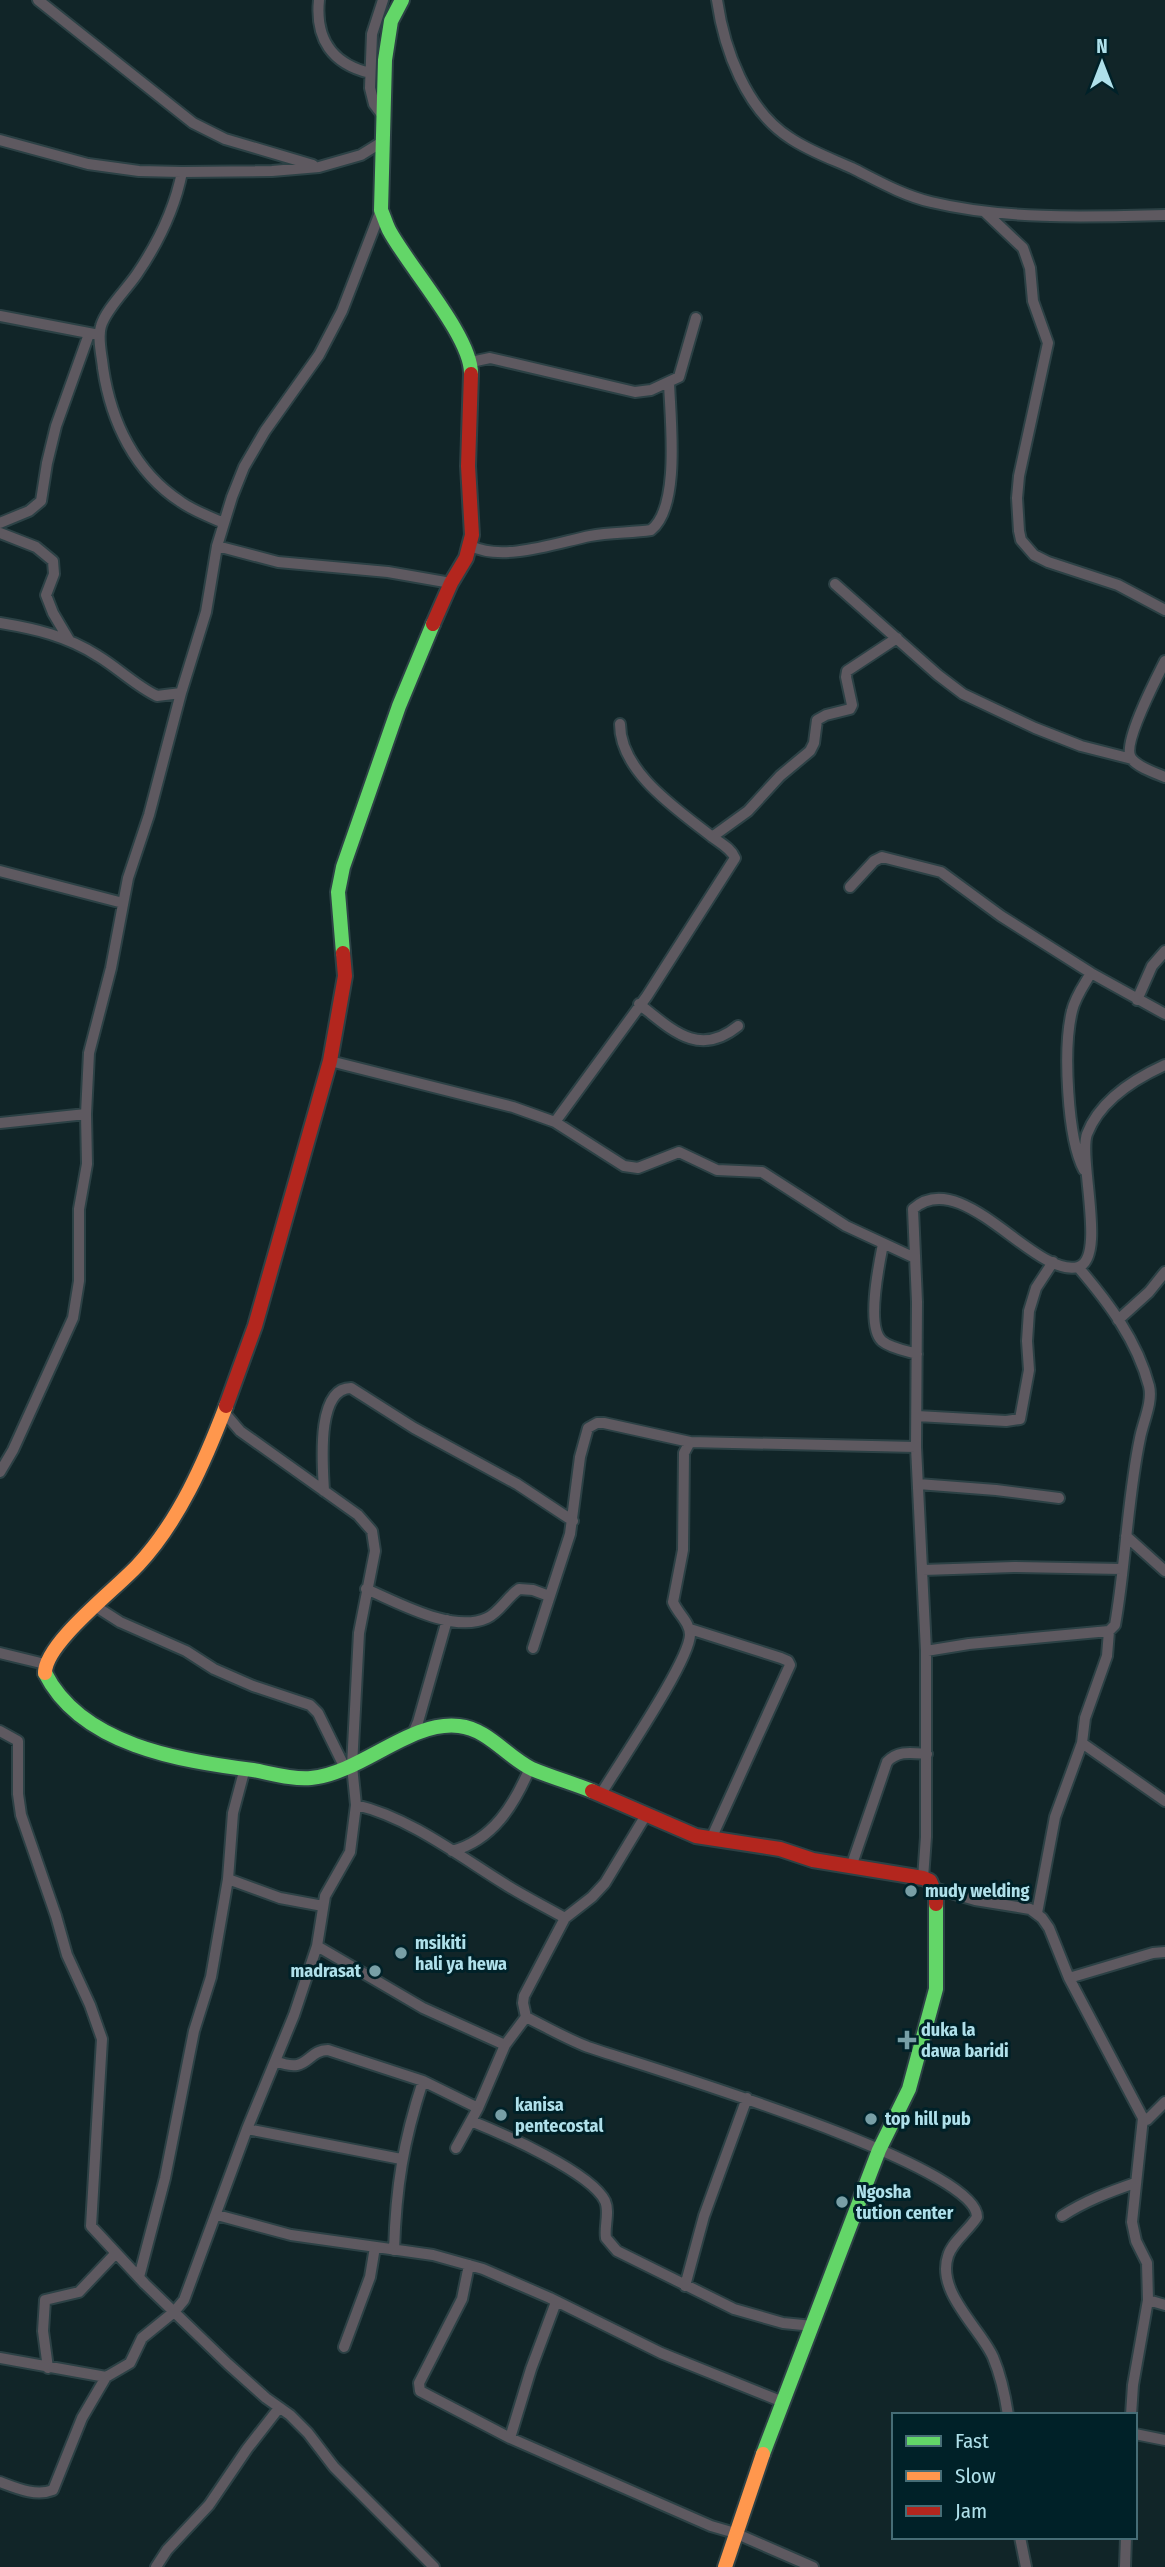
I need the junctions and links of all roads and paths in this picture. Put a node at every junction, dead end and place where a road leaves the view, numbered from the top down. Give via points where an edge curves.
1 (38, 0) edge
2 (319, 0) edge
3 (383, 0) edge
4 (402, 0) edge
5 (717, 0) edge
6 (370, 73) junction
7 (383, 116) junction
8 (0, 140) edge
9 (382, 142) junction
10 (319, 167) junction
11 (182, 172) junction
12 (381, 210) junction
13 (985, 212) junction
14 (1165, 215) edge
15 (0, 316) edge
16 (696, 318) dead end
17 (94, 334) junction
18 (471, 362) junction
19 (669, 382) junction
20 (0, 523) edge
21 (224, 523) junction
22 (0, 533) edge
23 (217, 546) junction
24 (471, 546) junction
25 (451, 583) junction
26 (835, 584) dead end
27 (1165, 610) edge
28 (0, 623) edge
29 (897, 638) junction
30 (69, 640) junction
31 (1165, 661) edge
32 (181, 693) junction
33 (620, 724) dead end
34 (1132, 759) junction
35 (1165, 777) edge
36 (712, 837) junction
37 (0, 872) edge
38 (850, 887) dead end
39 (123, 903) junction
40 (1165, 951) edge
41 (1091, 972) junction
42 (1137, 1000) junction
43 (639, 1004) junction
44 (1165, 1014) edge
45 (738, 1026) dead end
46 (330, 1061) junction
47 (1165, 1065) edge
48 (86, 1114) junction
49 (555, 1122) junction
50 (0, 1123) edge
51 (1086, 1173) junction
52 (883, 1244) junction
53 (915, 1258) junction
54 (1053, 1262) junction
55 (1078, 1267) junction
56 (1165, 1272) edge
57 (1118, 1320) junction
58 (918, 1354) junction
59 (223, 1411) junction
60 (917, 1416) junction
61 (690, 1442) junction
62 (916, 1447) junction
63 (0, 1472) edge
64 (918, 1484) junction
65 (324, 1491) junction
66 (1059, 1498) dead end
67 (573, 1521) junction
68 (1126, 1536) junction
69 (1122, 1569) junction
70 (923, 1570) junction
71 (1165, 1571) edge
72 (366, 1589) junction
73 (549, 1596) junction
74 (95, 1606) junction
75 (447, 1620) junction
76 (690, 1629) junction
77 (1110, 1632) junction
78 (533, 1648) dead end
79 (926, 1651) junction
80 (0, 1654) edge
81 (46, 1664) junction
82 (0, 1731) edge
83 (412, 1736) junction
84 (1082, 1743) junction
85 (927, 1754) junction
86 (349, 1767) junction
87 (245, 1768) junction
88 (530, 1768) junction
89 (601, 1794) junction
90 (1165, 1801) edge
91 (356, 1805) junction
92 (646, 1815) junction
93 (711, 1839) junction
94 (452, 1851) junction
95 (851, 1867) junction
96 (228, 1879) junction
97 (929, 1883) junction
98 (323, 1906) junction
99 (1037, 1913) junction
100 (565, 1918) junction
101 (317, 1946) junction
102 (1165, 1952) edge
103 (1069, 1978) junction
104 (526, 2017) junction
105 (505, 2045) junction
106 (276, 2061) junction
107 (423, 2081) junction
108 (747, 2098) junction
109 (1165, 2102) edge
110 (478, 2108) junction
111 (1147, 2120) dead end
112 (471, 2122) junction
113 (247, 2129) junction
114 (456, 2148) dead end
115 (879, 2150) junction
116 (401, 2159) junction
117 (1135, 2183) junction
118 (217, 2215) junction
119 (1062, 2216) dead end
120 (374, 2248) junction
121 (394, 2250) junction
122 (116, 2253) junction
123 (470, 2265) junction
124 (139, 2277) junction
125 (685, 2286) junction
126 (1148, 2300) junction
127 (556, 2302) junction
128 (1165, 2305) edge
129 (174, 2312) junction
130 (813, 2326) junction
131 (344, 2347) dead end
132 (0, 2358) edge
133 (48, 2368) junction
134 (106, 2378) junction
135 (783, 2402) junction
136 (279, 2408) junction
137 (1008, 2413) edge
138 (1130, 2413) edge
139 (1137, 2434) edge
140 (510, 2438) junction
141 (1165, 2440) edge
142 (0, 2482) edge
143 (735, 2533) junction
144 (1020, 2539) edge
145 (1126, 2539) edge
146 (156, 2567) edge
147 (434, 2567) edge
148 (725, 2567) edge
149 (813, 2567) edge
150 (1026, 2567) edge
151 (1125, 2567) edge

1 - 10 street via 193,123 225,139
2 - 6 street via 322,39 345,63
3 - 6 street via 372,34
4 - 7 street via 389,32
5 - 13 street via 738,74 774,127 893,189 929,202
6 - 7 street via 370,96
7 - 9 street
8 - 11 street via 88,164
9 - 10 street via 361,155
9 - 12 street
10 - 11 street
11 - 17 street via 177,195 150,253
12 - 18 street
12 - 21 street via 342,311 319,355 244,467
13 - 14 street
13 - 27 street via 1027,256 1031,291 1048,343 1019,476 1021,540 1040,559 1118,585
15 - 17 street
16 - 19 street via 681,373
17 - 20 street via 57,426 41,501
17 - 21 street via 125,443 163,489
18 - 19 street via 496,359 635,392
18 - 24 street
19 - 24 street via 668,496 664,513 651,530 493,553
21 - 23 street
22 - 30 street via 36,547 53,561 54,574 46,595
23 - 25 street via 278,562
23 - 32 street via 206,612
24 - 25 street
25 - 46 street via 387,737 338,885 345,976
26 - 29 street
28 - 30 street
29 - 34 street via 963,694 1082,746
29 - 36 street via 847,671 850,709 817,720 810,751 748,811
30 - 32 street via 151,693 160,697
31 - 34 street via 1138,720 1130,746
32 - 39 street
33 - 36 street via 621,740 652,788
34 - 35 street
36 - 43 street via 734,854 734,860
37 - 39 street
38 - 41 street via 882,856 941,872
39 - 48 street via 89,1054
40 - 42 street via 1152,966
41 - 42 street
41 - 51 street via 1069,1024 1069,1104 1078,1157
42 - 44 street
43 - 45 street via 678,1033 699,1041 721,1038
43 - 49 street
46 - 49 street
46 - 59 street via 255,1326
47 - 51 street via 1124,1088 1097,1115 1086,1139
48 - 50 street
48 - 63 street via 87,1164 79,1209 79,1281 73,1318
49 - 52 street via 632,1168 679,1152 717,1170 762,1172
51 - 55 street via 1091,1243 1088,1260
52 - 53 street
52 - 58 street via 875,1303 878,1336
53 - 54 street via 913,1209 926,1200 939,1199 974,1210
53 - 58 street
54 - 55 street
54 - 60 street via 1036,1288 1029,1311 1029,1370 1020,1419
55 - 57 street
56 - 57 street
57 - 68 street via 1150,1388
58 - 60 street
59 - 65 street via 240,1431
59 - 74 street via 201,1467 172,1519 137,1566
60 - 62 street
61 - 62 street
61 - 67 street via 604,1423 591,1425 580,1457
61 - 76 street via 684,1453 684,1550 673,1602
62 - 64 street
64 - 66 street
64 - 70 street
65 - 67 street via 327,1411 337,1393 351,1388
65 - 72 street via 372,1531 375,1551
67 - 73 street
68 - 69 street
68 - 71 street
69 - 70 street
69 - 77 street via 1115,1625
70 - 79 street
72 - 75 street
72 - 86 street
73 - 75 street via 519,1589 485,1620
73 - 78 street
74 - 81 street via 66,1634
74 - 86 street via 214,1670 310,1705
75 - 83 street
76 - 89 street via 689,1644 674,1673
76 - 93 street via 781,1658 790,1665
77 - 79 street
77 - 84 street
79 - 85 street
80 - 81 street
81 - 87 street via 57,1694 79,1716 117,1737 153,1752
82 - 122 street via 18,1741 21,1815 67,1955 102,2039 91,2226
83 - 86 street
83 - 88 street via 433,1727 460,1726 478,1732
84 - 90 street
84 - 99 street via 1055,1817
85 - 95 street via 900,1753 887,1762
85 - 97 street
86 - 87 street via 310,1778
86 - 91 street
87 - 96 street via 233,1813
88 - 89 street
88 - 94 street via 521,1790 491,1831
89 - 92 street
91 - 94 street
91 - 98 street via 350,1852
92 - 93 street
92 - 100 street via 605,1884
93 - 95 street via 780,1849
94 - 100 street
95 - 97 street
96 - 98 street via 280,1898
96 - 124 street via 211,1977 194,2031 165,2178
97 - 99 street via 975,1900
97 - 115 street via 936,1989 909,2089
98 - 101 street
99 - 103 street via 1049,1928
100 - 104 street via 524,1996
101 - 105 street via 423,2008
101 - 106 street
102 - 103 street
103 - 117 street via 1143,2118
104 - 105 street
104 - 108 street via 586,2046
105 - 110 street
106 - 107 street via 295,2066 328,2050
106 - 113 street
107 - 110 street
107 - 116 street
108 - 115 street
108 - 125 street via 704,2216
109 - 111 street
110 - 112 street
112 - 114 street
112 - 125 street via 526,2144 582,2179 604,2200 605,2233 612,2247
113 - 116 street
113 - 118 street
115 - 130 street
115 - 137 street via 936,2175 976,2209 977,2217 947,2258 949,2280 964,2315 993,2356
116 - 121 street
117 - 119 street
117 - 126 street via 1133,2232 1147,2263
118 - 120 street via 291,2235
118 - 129 street via 190,2286
120 - 121 street
120 - 131 street via 370,2277
121 - 123 street
122 - 124 street
122 - 133 street via 79,2292 45,2300
123 - 127 street
123 - 140 street via 462,2299 418,2386 428,2396
124 - 129 street
125 - 130 street via 746,2313
126 - 128 street
126 - 138 street
127 - 135 street via 661,2353
127 - 140 street
129 - 134 street via 142,2337 130,2363
129 - 136 street
130 - 135 street
132 - 133 street
133 - 134 street
134 - 142 street via 82,2418 53,2490 32,2492
135 - 143 street
136 - 146 street via 209,2505
136 - 147 street
139 - 141 street
140 - 143 street
143 - 148 street
143 - 149 street
144 - 150 street
145 - 151 street

